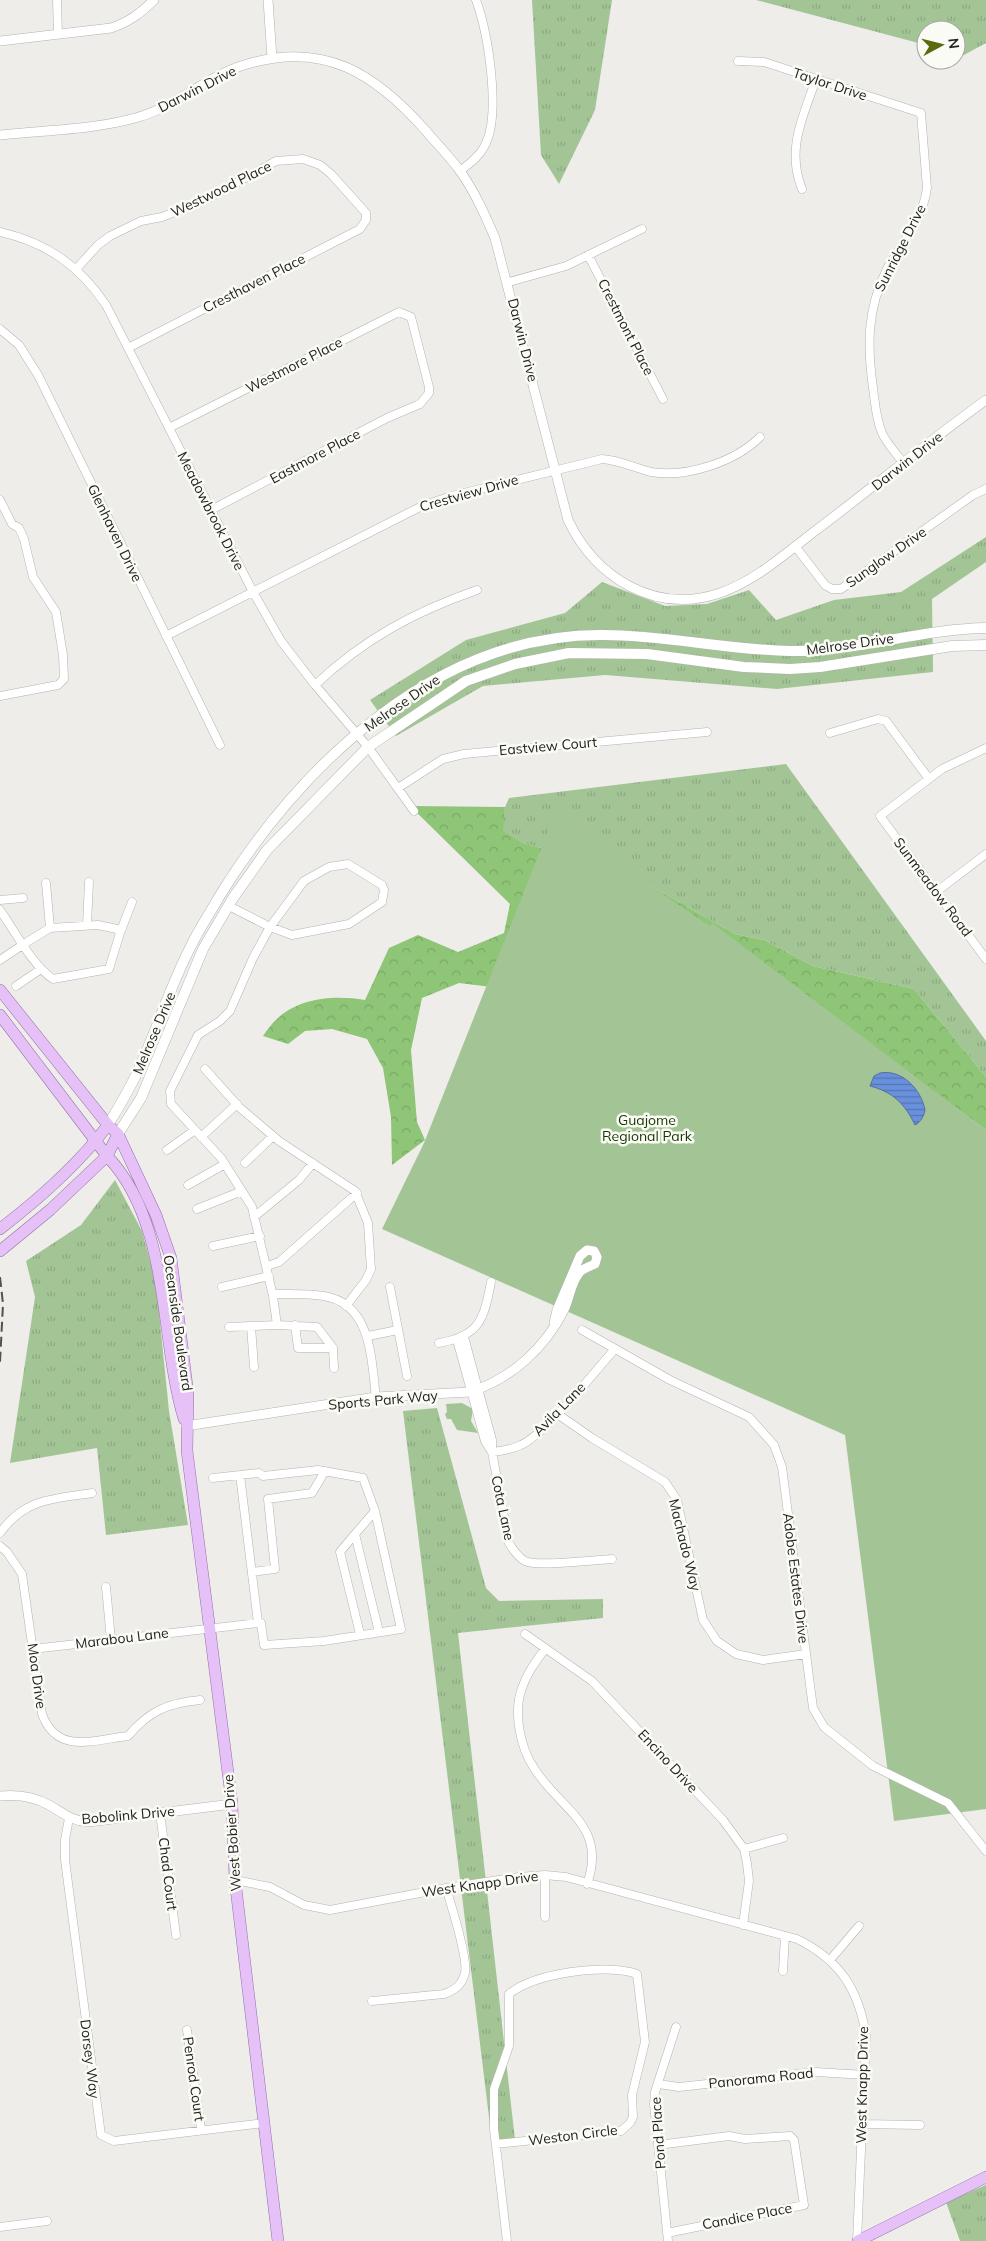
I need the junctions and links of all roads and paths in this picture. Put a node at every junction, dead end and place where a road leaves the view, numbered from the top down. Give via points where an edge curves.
1 (57, 0) edge
2 (154, 0) edge
3 (268, 0) edge
4 (476, 0) edge
5 (58, 34) junction
6 (0, 42) edge
7 (272, 58) junction
8 (738, 61) dead end
9 (816, 79) junction
10 (921, 113) joint
11 (0, 135) edge
12 (460, 171) junction
13 (802, 189) dead end
14 (362, 208) joint
15 (642, 229) dead end
16 (0, 232) edge
17 (588, 255) junction
18 (77, 268) junction
19 (509, 282) junction
20 (0, 329) edge
21 (128, 348) junction
22 (663, 399) dead end
23 (986, 400) edge
24 (420, 404) joint
25 (169, 428) junction
26 (760, 437) dead end
27 (904, 464) junction
28 (555, 469) junction
29 (986, 490) edge
30 (0, 500) edge
31 (211, 510) junction
32 (795, 546) junction
33 (477, 590) dead end
34 (253, 592) junction
35 (986, 628) edge
36 (166, 636) junction
37 (986, 645) edge
38 (315, 685) junction
39 (0, 696) edge
40 (706, 732) dead end
41 (830, 733) dead end
42 (358, 734) junction
43 (220, 744) dead end
44 (368, 748) junction
45 (986, 748) edge
46 (929, 779) junction
47 (398, 788) junction
48 (414, 811) dead end
49 (986, 854) edge
50 (89, 882) dead end
51 (46, 883) dead end
52 (936, 892) junction
53 (23, 898) dead end
54 (0, 900) edge
55 (132, 902) dead end
56 (228, 906) junction
57 (0, 910) edge
58 (3, 920) edge
59 (87, 925) junction
60 (270, 927) junction
61 (50, 928) junction
62 (120, 933) junction
63 (24, 944) junction
64 (986, 958) edge
65 (0, 960) edge
66 (41, 969) junction
67 (16, 986) dead end
68 (0, 990) edge
69 (0, 997) edge
70 (0, 1015) edge
71 (19, 1015) junction
72 (205, 1069) dead end
73 (237, 1104) junction
74 (108, 1125) junction
75 (195, 1130) junction
76 (118, 1134) junction
77 (202, 1136) junction
78 (273, 1136) junction
79 (96, 1141) junction
80 (167, 1150) dead end
81 (108, 1156) junction
82 (244, 1163) dead end
83 (313, 1163) junction
84 (225, 1164) junction
85 (188, 1185) dead end
86 (242, 1192) junction
87 (356, 1193) junction
88 (197, 1208) dead end
89 (254, 1216) junction
90 (0, 1229) edge
91 (260, 1236) junction
92 (213, 1246) dead end
93 (0, 1251) edge
94 (267, 1266) junction
95 (269, 1276) junction
96 (491, 1282) dead end
97 (222, 1287) dead end
98 (390, 1287) dead end
99 (273, 1294) junction
100 (346, 1306) junction
101 (554, 1323) junction
102 (277, 1324) junction
103 (295, 1325) junction
104 (252, 1326) junction
105 (229, 1327) dead end
106 (398, 1330) junction
107 (582, 1330) dead end
108 (368, 1336) junction
109 (460, 1338) junction
110 (439, 1343) dead end
111 (333, 1348) junction
112 (615, 1348) junction
113 (254, 1367) dead end
114 (334, 1368) dead end
115 (407, 1376) dead end
116 (474, 1390) junction
117 (376, 1397) junction
118 (556, 1414) junction
119 (186, 1426) junction
120 (492, 1452) junction
121 (325, 1471) junction
122 (240, 1476) junction
123 (213, 1478) dead end
124 (92, 1493) dead end
125 (375, 1511) junction
126 (0, 1532) edge
127 (355, 1534) junction
128 (0, 1546) edge
129 (612, 1559) dead end
130 (252, 1572) junction
131 (106, 1587) dead end
132 (258, 1623) junction
133 (211, 1627) junction
134 (379, 1632) junction
135 (360, 1634) junction
136 (525, 1634) dead end
137 (111, 1640) junction
138 (33, 1649) junction
139 (545, 1649) junction
140 (806, 1654) junction
141 (200, 1700) dead end
142 (0, 1796) edge
143 (232, 1804) junction
144 (160, 1813) junction
145 (69, 1818) junction
146 (783, 1838) dead end
147 (744, 1849) junction
148 (986, 1851) edge
149 (545, 1875) junction
150 (235, 1880) junction
151 (588, 1884) junction
152 (446, 1888) junction
153 (545, 1917) dead end
154 (743, 1925) junction
155 (859, 1926) dead end
156 (176, 1935) dead end
157 (785, 1936) junction
158 (830, 1960) junction
159 (784, 1971) dead end
160 (372, 2001) dead end
161 (676, 2027) dead end
162 (186, 2030) dead end
163 (864, 2075) junction
164 (658, 2084) junction
165 (264, 2123) junction
166 (862, 2124) junction
167 (920, 2125) dead end
168 (201, 2129) junction
169 (496, 2144) junction
170 (658, 2145) junction
171 (986, 2177) edge
172 (47, 2221) dead end
173 (0, 2227) edge
174 (668, 2237) edge
175 (278, 2241) edge
176 (507, 2241) edge
177 (858, 2241) edge

1 - 5 street
2 - 5 street via 123,24
3 - 7 street
4 - 12 street via 490,49 492,98 489,136 474,161
5 - 6 street
7 - 11 street, Darwin Drive via 221,74 158,110 136,118 110,124
7 - 12 street, Darwin Drive via 327,61 360,73 403,105
8 - 9 street, Taylor Drive via 764,62
9 - 10 street, Taylor Drive
9 - 13 street via 794,155
10 - 27 street, Sunridge Drive via 926,198 919,217 879,287 871,312 868,338 877,419 883,435
12 - 19 street, Darwin Drive via 495,238
14 - 18 street, Westwood Place via 320,165 303,159 276,161 207,199 162,217 140,221 110,236
14 - 21 street, Cresthaven Place via 366,220 360,228
15 - 17 street
16 - 18 street, Meadowbrook Drive via 47,249
17 - 19 street via 566,266
17 - 22 street, Crestmont Place
18 - 21 street, Meadowbrook Drive via 106,305
19 - 28 street, Darwin Drive
20 - 36 street, Glenhaven Drive via 19,345 38,376
21 - 25 street, Meadowbrook Drive
23 - 27 street, Darwin Drive
24 - 25 street, Westmore Place via 429,393 429,387 411,317 399,312
24 - 31 street, Eastmore Place
25 - 31 street, Meadowbrook Drive
26 - 28 street, Crestview Drive via 748,448 684,472 652,472 602,459
27 - 32 street, Darwin Drive
28 - 32 street, Darwin Drive via 568,520 585,550 614,578 638,590 667,598 693,599 718,593 752,578
28 - 34 street, Crestview Drive via 424,505
29 - 32 street, Sunglow Drive via 841,588 832,589 825,585
30 - 39 street via 24,539 33,577 56,612 64,679 58,685
31 - 34 street, Meadowbrook Drive
33 - 38 street via 434,605 392,626 366,642
34 - 36 street, Crestview Drive
34 - 38 street, Meadowbrook Drive via 281,641
35 - 42 main road, Melrose Drive via 953,629 820,650 792,651 746,650 650,637 570,636 514,647 463,664 414,692
36 - 43 street, Glenhaven Drive
37 - 44 main road, Melrose Drive via 952,646 820,667 790,668 744,667 647,654 569,653 515,664 466,680
38 - 42 street, Meadowbrook Drive
40 - 47 street, Eastview Court via 464,754 443,759
41 - 46 street via 878,719 886,721
42 - 44 street, Meadowbrook Drive
42 - 74 main road, Melrose Drive via 304,784 255,845 221,895 190,947 139,1070
44 - 47 street, Meadowbrook Drive
44 - 56 main road, Melrose Drive via 267,850
45 - 46 street via 942,769
46 - 52 street, Sunmeadow Road via 880,816
47 - 48 street, Meadowbrook Drive
49 - 52 street
50 - 59 street
51 - 61 street
52 - 64 street, Sunmeadow Road
53 - 54 street
55 - 62 street
56 - 60 street
56 - 76 main road, Melrose Drive via 203,949 141,1098
57 - 58 street
58 - 63 street
59 - 61 street
59 - 62 street via 98,924 117,929
60 - 60 street via 292,935 349,924 382,902 384,889 353,865 329,866 304,880
60 - 75 street via 230,1011 198,1035 170,1090 171,1104
61 - 63 street
62 - 66 street via 112,966 104,972 53,979
63 - 65 street
63 - 66 street
66 - 67 street
68 - 71 main road, Oceanside Boulevard
69 - 71 main road via 10,1010
70 - 79 main road, Oceanside Boulevard
71 - 74 main road, Oceanside Boulevard
72 - 73 street
73 - 77 street
73 - 78 street
74 - 76 main road, Oceanside Boulevard
74 - 79 main road, Melrose Drive
75 - 77 street
75 - 80 street
76 - 81 main road, Melrose Drive
76 - 119 main road, Oceanside Boulevard via 156,1215 171,1258 188,1394
77 - 84 street
78 - 82 street
78 - 83 street
79 - 81 main road, Oceanside Boulevard
79 - 90 main road, Melrose Drive via 38,1199
81 - 93 main road
81 - 119 main road, Oceanside Boulevard via 123,1172 146,1224 159,1277 177,1395
83 - 87 street
83 - 89 street via 299,1180
84 - 85 street
84 - 86 street
86 - 88 street
86 - 89 street
87 - 94 street via 279,1262
87 - 100 street via 368,1224 371,1269
89 - 91 street
91 - 92 street
91 - 94 street
94 - 95 street
95 - 97 street
95 - 99 street
96 - 109 street via 486,1311 473,1330
98 - 106 street
99 - 100 street via 324,1296 339,1300
99 - 102 street
100 - 108 street via 361,1321
101 - 101 street, Sports Park Way via 564,1311 580,1272 595,1264 597,1257 594,1251 587,1250 580,1256
101 - 116 street, Sports Park Way via 543,1342 526,1360 504,1376
102 - 103 street
102 - 104 street
103 - 111 street via 317,1327
103 - 111 street via 298,1348
104 - 105 street
104 - 113 street
106 - 108 street
106 - 115 street
107 - 112 street, Adobe Estates Drive
108 - 117 street
109 - 110 street
109 - 116 street, Cota Lane
111 - 114 street
112 - 118 street, Avila Lane
112 - 140 street, Adobe Estates Drive via 670,1380 749,1417 774,1445 782,1468
116 - 117 street, Sports Park Way
116 - 120 street, Cota Lane via 485,1442
117 - 119 street, Sports Park Way
118 - 120 street, Avila Lane via 526,1442 512,1449
118 - 140 street, Machado Way via 665,1482 677,1500 703,1620 717,1641 736,1654 763,1660
119 - 133 main road, West Bobier Drive
120 - 129 street, Cota Lane via 509,1543 519,1556 526,1562 540,1563
121 - 122 street
121 - 125 street via 363,1478
121 - 130 street via 312,1493 268,1499 275,1569
122 - 123 street
122 - 130 street
124 - 126 street via 40,1500 15,1515
125 - 127 street
125 - 134 street via 401,1629
127 - 134 street
127 - 135 street via 340,1552
128 - 138 street, Moa Drive via 8,1552 22,1574
130 - 132 street
131 - 137 street
132 - 133 street, Marabou Lane
132 - 135 street via 261,1623 264,1645 324,1641
133 - 137 street, Marabou Lane
133 - 143 main road, West Bobier Drive
134 - 135 street
136 - 139 street, Encino Drive
137 - 138 street, Marabou Lane
138 - 141 street, Moa Drive via 46,1726 58,1738 70,1743 128,1736 143,1719 170,1704
139 - 147 street, Encino Drive via 592,1681 723,1820
139 - 151 street via 521,1689 520,1732 535,1770 588,1833 593,1859
140 - 148 street, Adobe Estates Drive via 813,1708 824,1727 873,1766 948,1803
142 - 145 street, Bobolink Drive via 27,1796
143 - 144 street, Bobolink Drive
143 - 150 main road, West Bobier Drive
144 - 145 street, Bobolink Drive via 88,1822
144 - 156 street, Chad Court
145 - 168 street, Dorsey Way via 65,1860 101,2135 114,2141
146 - 147 street
147 - 154 street, Encino Drive via 749,1881
149 - 151 street, West Knapp Drive
149 - 152 street, West Knapp Drive
149 - 153 street
150 - 152 street, West Knapp Drive via 270,1887 304,1905 330,1910
150 - 165 main road, West Bobier Drive
151 - 154 street, West Knapp Drive
152 - 160 street via 466,1965 462,1982 444,1994
154 - 157 street, West Knapp Drive
155 - 158 street
157 - 158 street, West Knapp Drive via 812,1947
157 - 159 street
158 - 163 street, West Knapp Drive via 840,1969 862,2012 866,2036
161 - 164 street, Pond Place
162 - 168 street, Penrod Court
163 - 164 street, Panorama Road via 816,2072 679,2087
163 - 166 street, West Knapp Drive
164 - 170 street, Pond Place via 654,2104
165 - 168 street, Dorsey Way
165 - 175 main road, West Bobier Drive
166 - 167 street
166 - 177 street, West Knapp Drive
169 - 169 street, Weston Circle via 621,2131 630,2123 633,2117 632,2095 645,2042 637,1974 625,1970 593,1970 520,1985 509,1994 508,2046 494,2089
169 - 176 street, Weston Circle
170 - 174 street, Pond Place
170 - 174 street, Candice Place via 729,2136 760,2139 790,2136 794,2140 804,2205
171 - 177 main road
172 - 173 street

